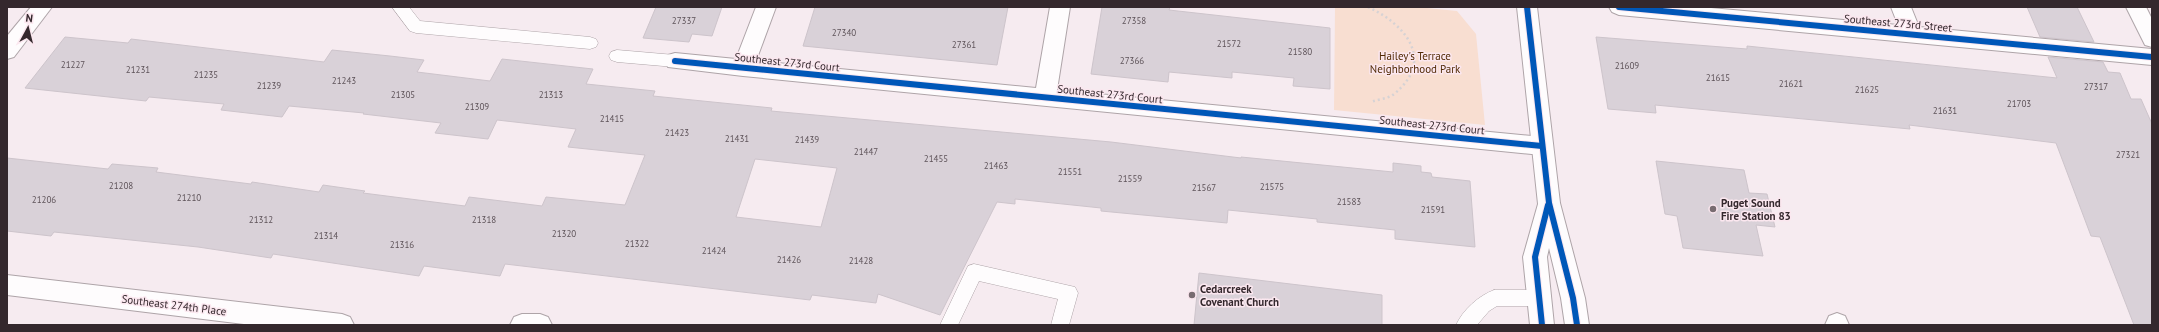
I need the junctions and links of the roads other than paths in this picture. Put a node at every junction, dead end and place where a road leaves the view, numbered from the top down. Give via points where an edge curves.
1 (42, 7) edge
2 (400, 7) edge
3 (766, 7) edge
4 (1060, 7) edge
5 (1526, 7) edge
6 (1619, 7) edge
7 (1902, 7) edge
8 (2136, 7) edge
9 (1911, 34) junction
10 (2152, 39) edge
11 (590, 43) dead end
12 (7, 50) edge
13 (617, 56) dead end
14 (2152, 57) edge
15 (675, 61) joint
16 (743, 68) junction
17 (1045, 98) junction
18 (1542, 146) junction
19 (1549, 203) junction
20 (7, 285) edge
21 (1540, 298) junction
22 (342, 325) edge
23 (522, 325) edge
24 (540, 325) edge
25 (949, 325) edge
26 (1060, 325) edge
27 (1465, 325) edge
28 (1542, 325) edge
29 (1577, 325) edge

1 - 12 street
2 - 11 lane via 416,27
3 - 16 street
4 - 17 street
5 - 18 street
6 - 9 street, Southeast 273rd Street
7 - 9 street
8 - 10 street
9 - 14 street, Southeast 273rd Street
13 - 15 lane
15 - 16 street, Southeast 273rd Court
16 - 17 street, Southeast 273rd Court
17 - 18 street, Southeast 273rd Court
18 - 19 street
19 - 21 street via 1535,256
19 - 29 street via 1573,298
20 - 22 street, Southeast 274th Place
21 - 27 lane via 1494,298 1483,305
21 - 28 street
23 - 24 street
25 - 26 lane via 974,272 1069,293

